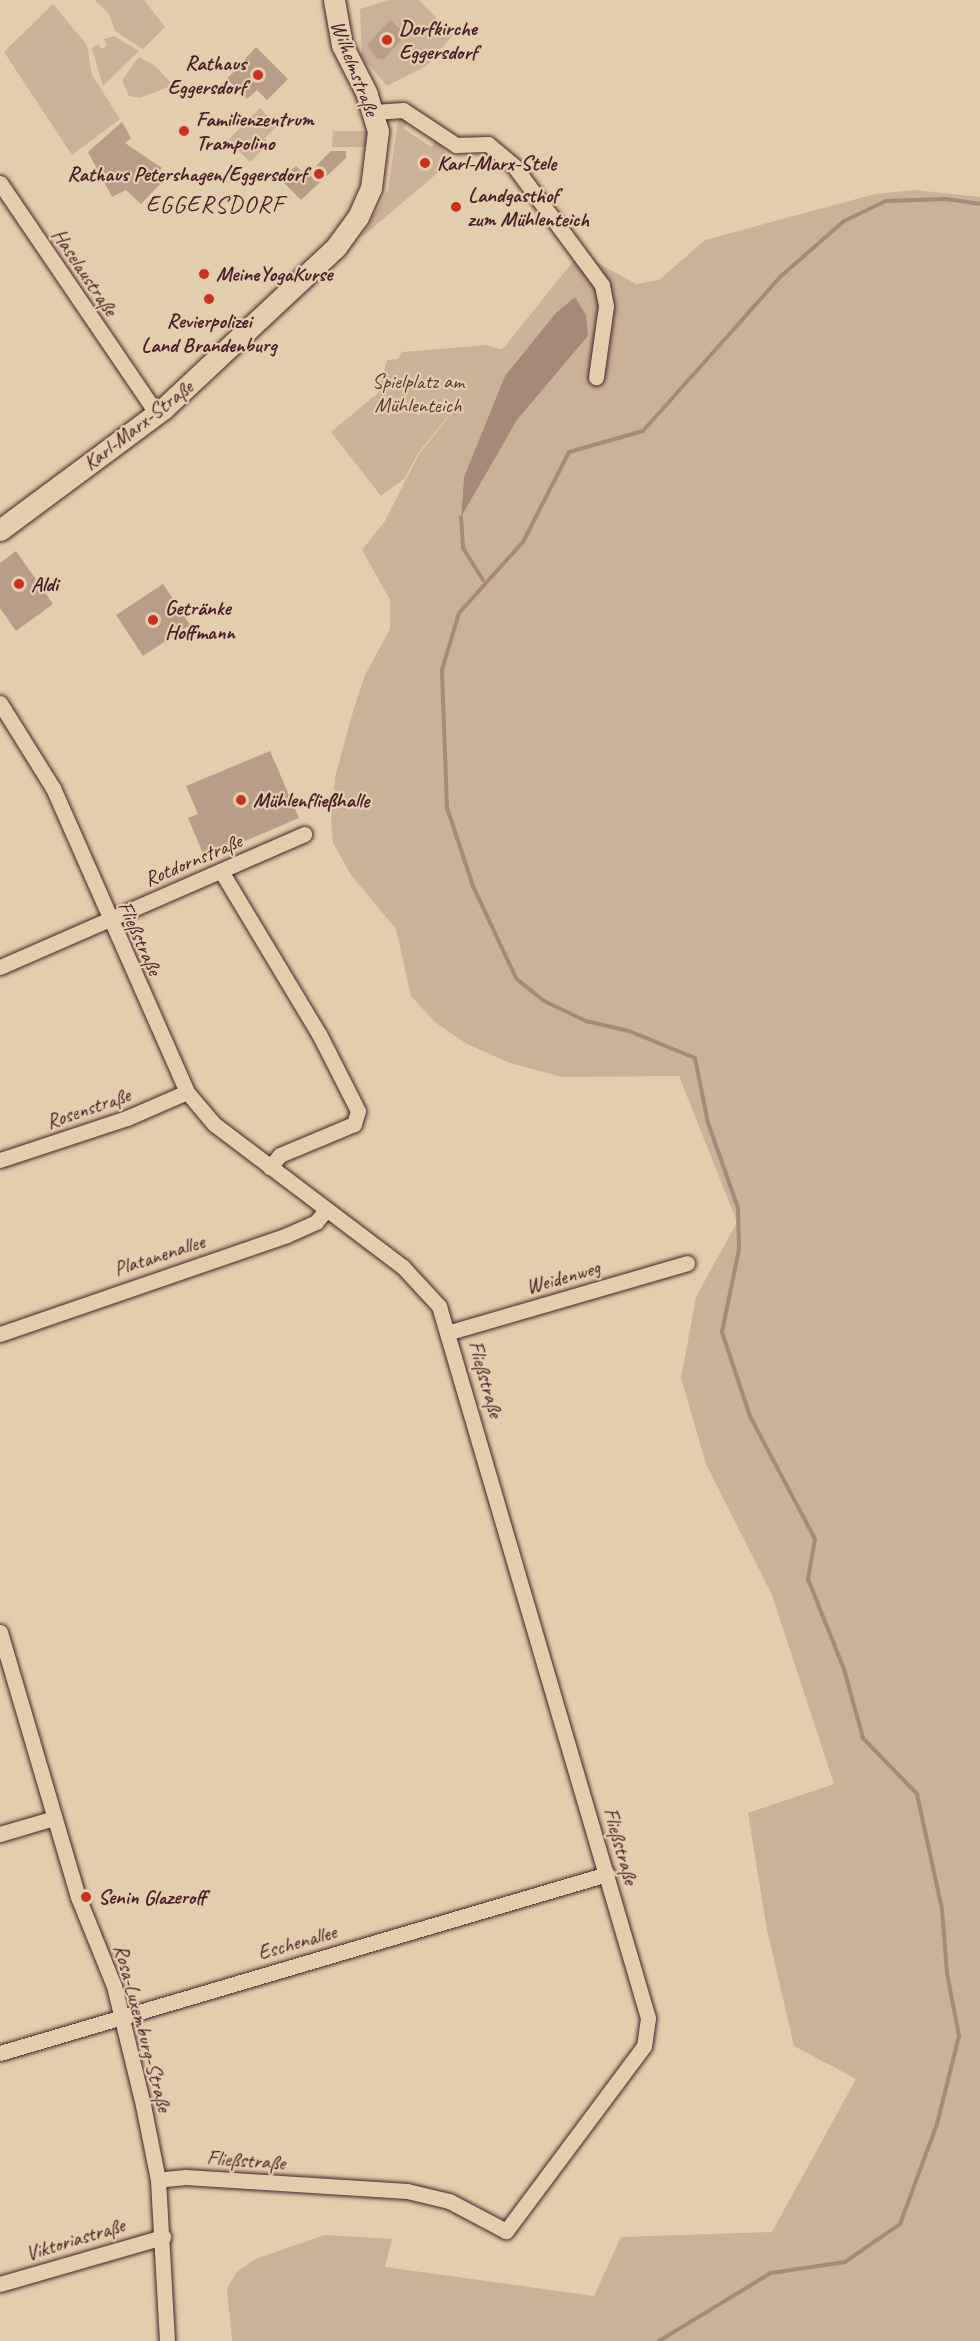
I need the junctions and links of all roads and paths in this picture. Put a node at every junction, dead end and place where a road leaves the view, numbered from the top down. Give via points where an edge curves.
1 (334, 0) edge
2 (374, 112) junction
3 (0, 183) edge
4 (345, 236) joint
5 (596, 377) dead end
6 (157, 414) junction
7 (0, 530) edge
8 (0, 703) edge
9 (304, 834) dead end
10 (221, 871) junction
11 (108, 919) junction
12 (0, 967) edge
13 (187, 1092) junction
14 (0, 1160) edge
15 (270, 1167) junction
16 (326, 1210) junction
17 (687, 1263) dead end
18 (450, 1332) junction
19 (0, 1334) edge
20 (0, 1632) edge
21 (54, 1818) junction
22 (0, 1834) edge
23 (607, 1874) junction
24 (119, 2015) junction
25 (0, 2054) edge
26 (158, 2180) junction
27 (163, 2237) junction
28 (0, 2284) edge
29 (167, 2341) edge

1 - 2 street, Wilhelmstraße via 342,45
2 - 4 street, Wilhelmstraße via 378,131 371,188
2 - 5 street via 403,110 456,145 489,144 513,166 602,285 606,306
3 - 6 street, Haselaustraße
4 - 6 street, Karl-Marx-Straße
6 - 7 street, Karl-Marx-Straße
8 - 11 street, Fließstraße via 53,788
9 - 10 street, Rotdornstraße
10 - 11 street, Rotdornstraße
10 - 15 street via 319,1034 358,1111 354,1124 280,1155
11 - 12 street, Rotdornstraße
11 - 13 street, Fließstraße
13 - 14 street, Rosenstraße via 127,1118
13 - 15 street, Fließstraße via 214,1124
15 - 16 street, Fließstraße
16 - 18 street, Fließstraße via 422,1283
16 - 19 street, Platanenallee via 316,1222 287,1235
17 - 18 street, Weidenweg
18 - 23 street, Fließstraße
20 - 21 street, Rosa-Luxemburg-Straße
21 - 22 street
21 - 24 street, Rosa-Luxemburg-Straße via 78,1897 106,1958
23 - 24 street, Eschenallee
23 - 26 street, Fließstraße via 649,2034 506,2231 448,2201 407,2191 184,2177
24 - 25 street, Eschenallee
24 - 26 street, Rosa-Luxemburg-Straße
26 - 27 street, Rosa-Luxemburg-Straße
27 - 28 street, Viktoriastraße
27 - 29 street, Rosa-Luxemburg-Straße

